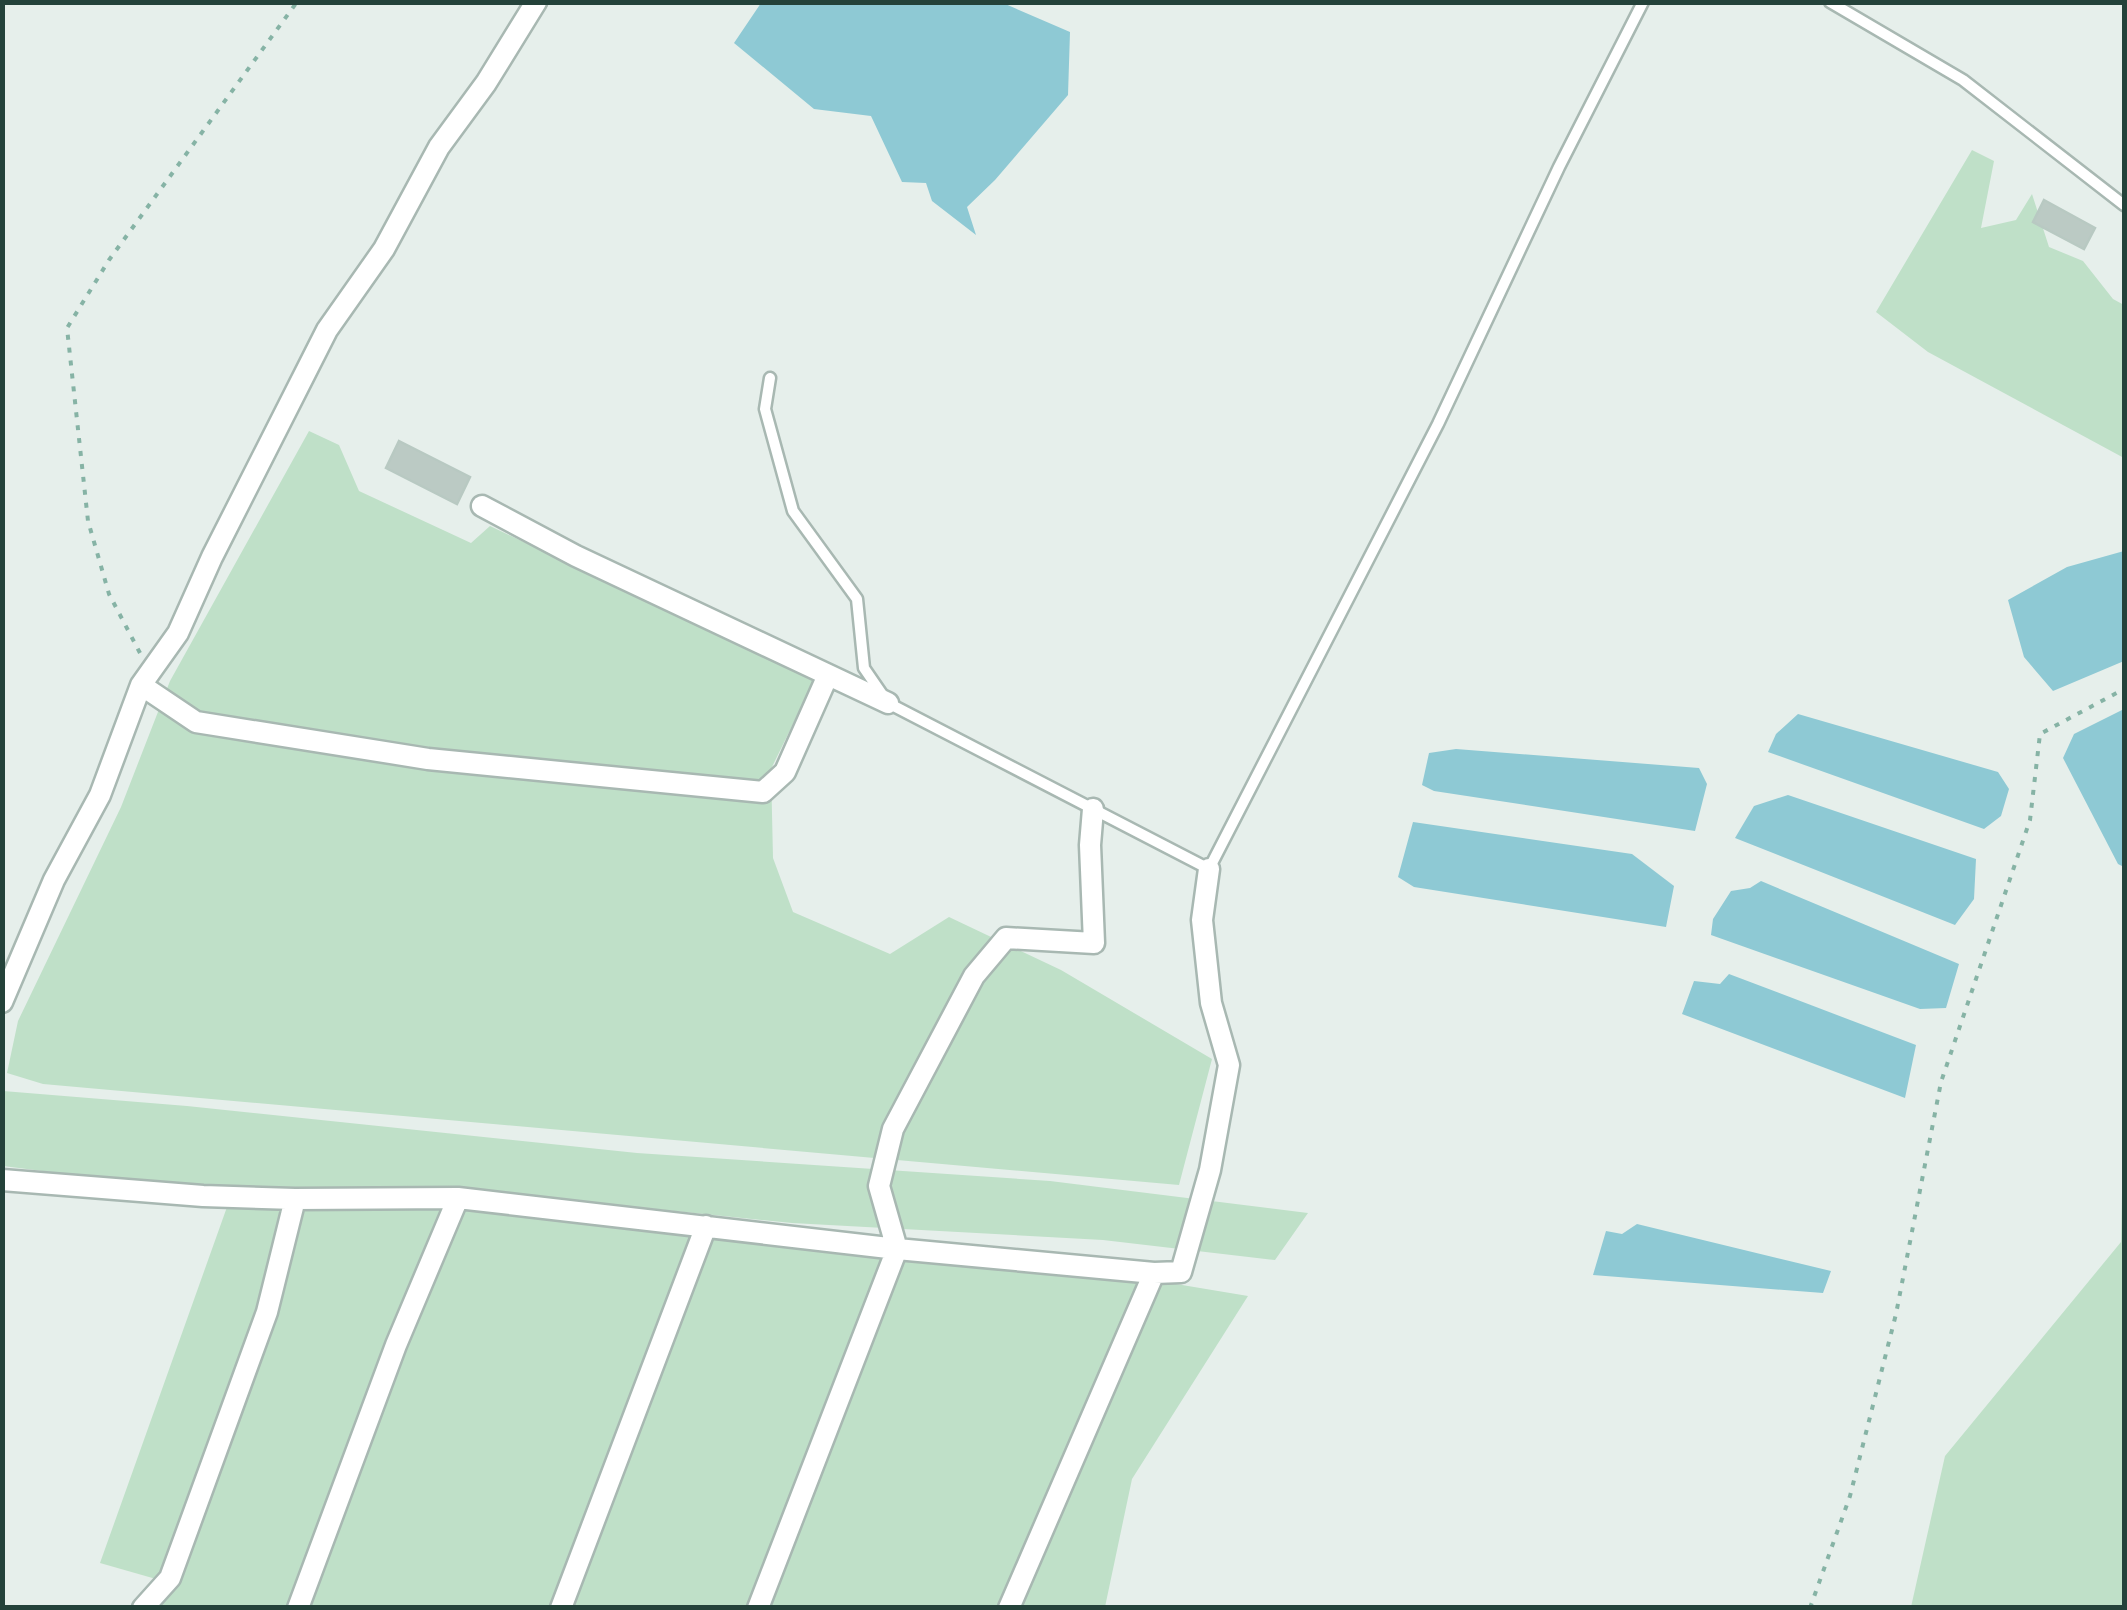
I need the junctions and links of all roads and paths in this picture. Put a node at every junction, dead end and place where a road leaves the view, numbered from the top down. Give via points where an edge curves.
1 (296, 2) edge
2 (536, 2) edge
3 (1642, 2) edge
4 (1830, 2) edge
5 (2124, 205) edge
6 (770, 378) dead end
7 (482, 506) dead end
8 (828, 675) junction
9 (141, 685) junction
10 (2124, 690) edge
11 (888, 703) junction
12 (1092, 809) junction
13 (1209, 869) junction
14 (2, 1002) edge
15 (2, 1180) edge
16 (458, 1198) junction
17 (295, 1199) junction
18 (706, 1226) junction
19 (898, 1249) junction
20 (1154, 1273) junction
21 (143, 1608) edge
22 (298, 1608) edge
23 (560, 1608) edge
24 (758, 1608) edge
25 (1009, 1608) edge
26 (1810, 1608) edge

1 - 9 path via 67,328 88,521 109,594 140,650
2 - 9 street via 327,330 178,632
3 - 13 lane via 1438,424
4 - 5 lane via 1963,80
6 - 11 lane via 765,409 794,511 857,599 864,668
7 - 8 street
8 - 9 street via 785,772 763,792 428,759 196,722
8 - 11 street
9 - 14 street via 100,795 54,880
10 - 26 path via 2040,734 2030,820 1941,1082 1887,1350 1850,1496
11 - 12 lane
12 - 13 lane
12 - 19 street via 1094,943 1006,938 974,976 893,1129 878,1186
13 - 20 street via 1202,920 1211,1003 1229,1065 1210,1170 1181,1272
15 - 17 street
16 - 17 street
16 - 18 street
16 - 22 street
17 - 21 street via 267,1312 170,1578
18 - 19 street
18 - 23 street
19 - 20 street
19 - 24 street
20 - 25 street

